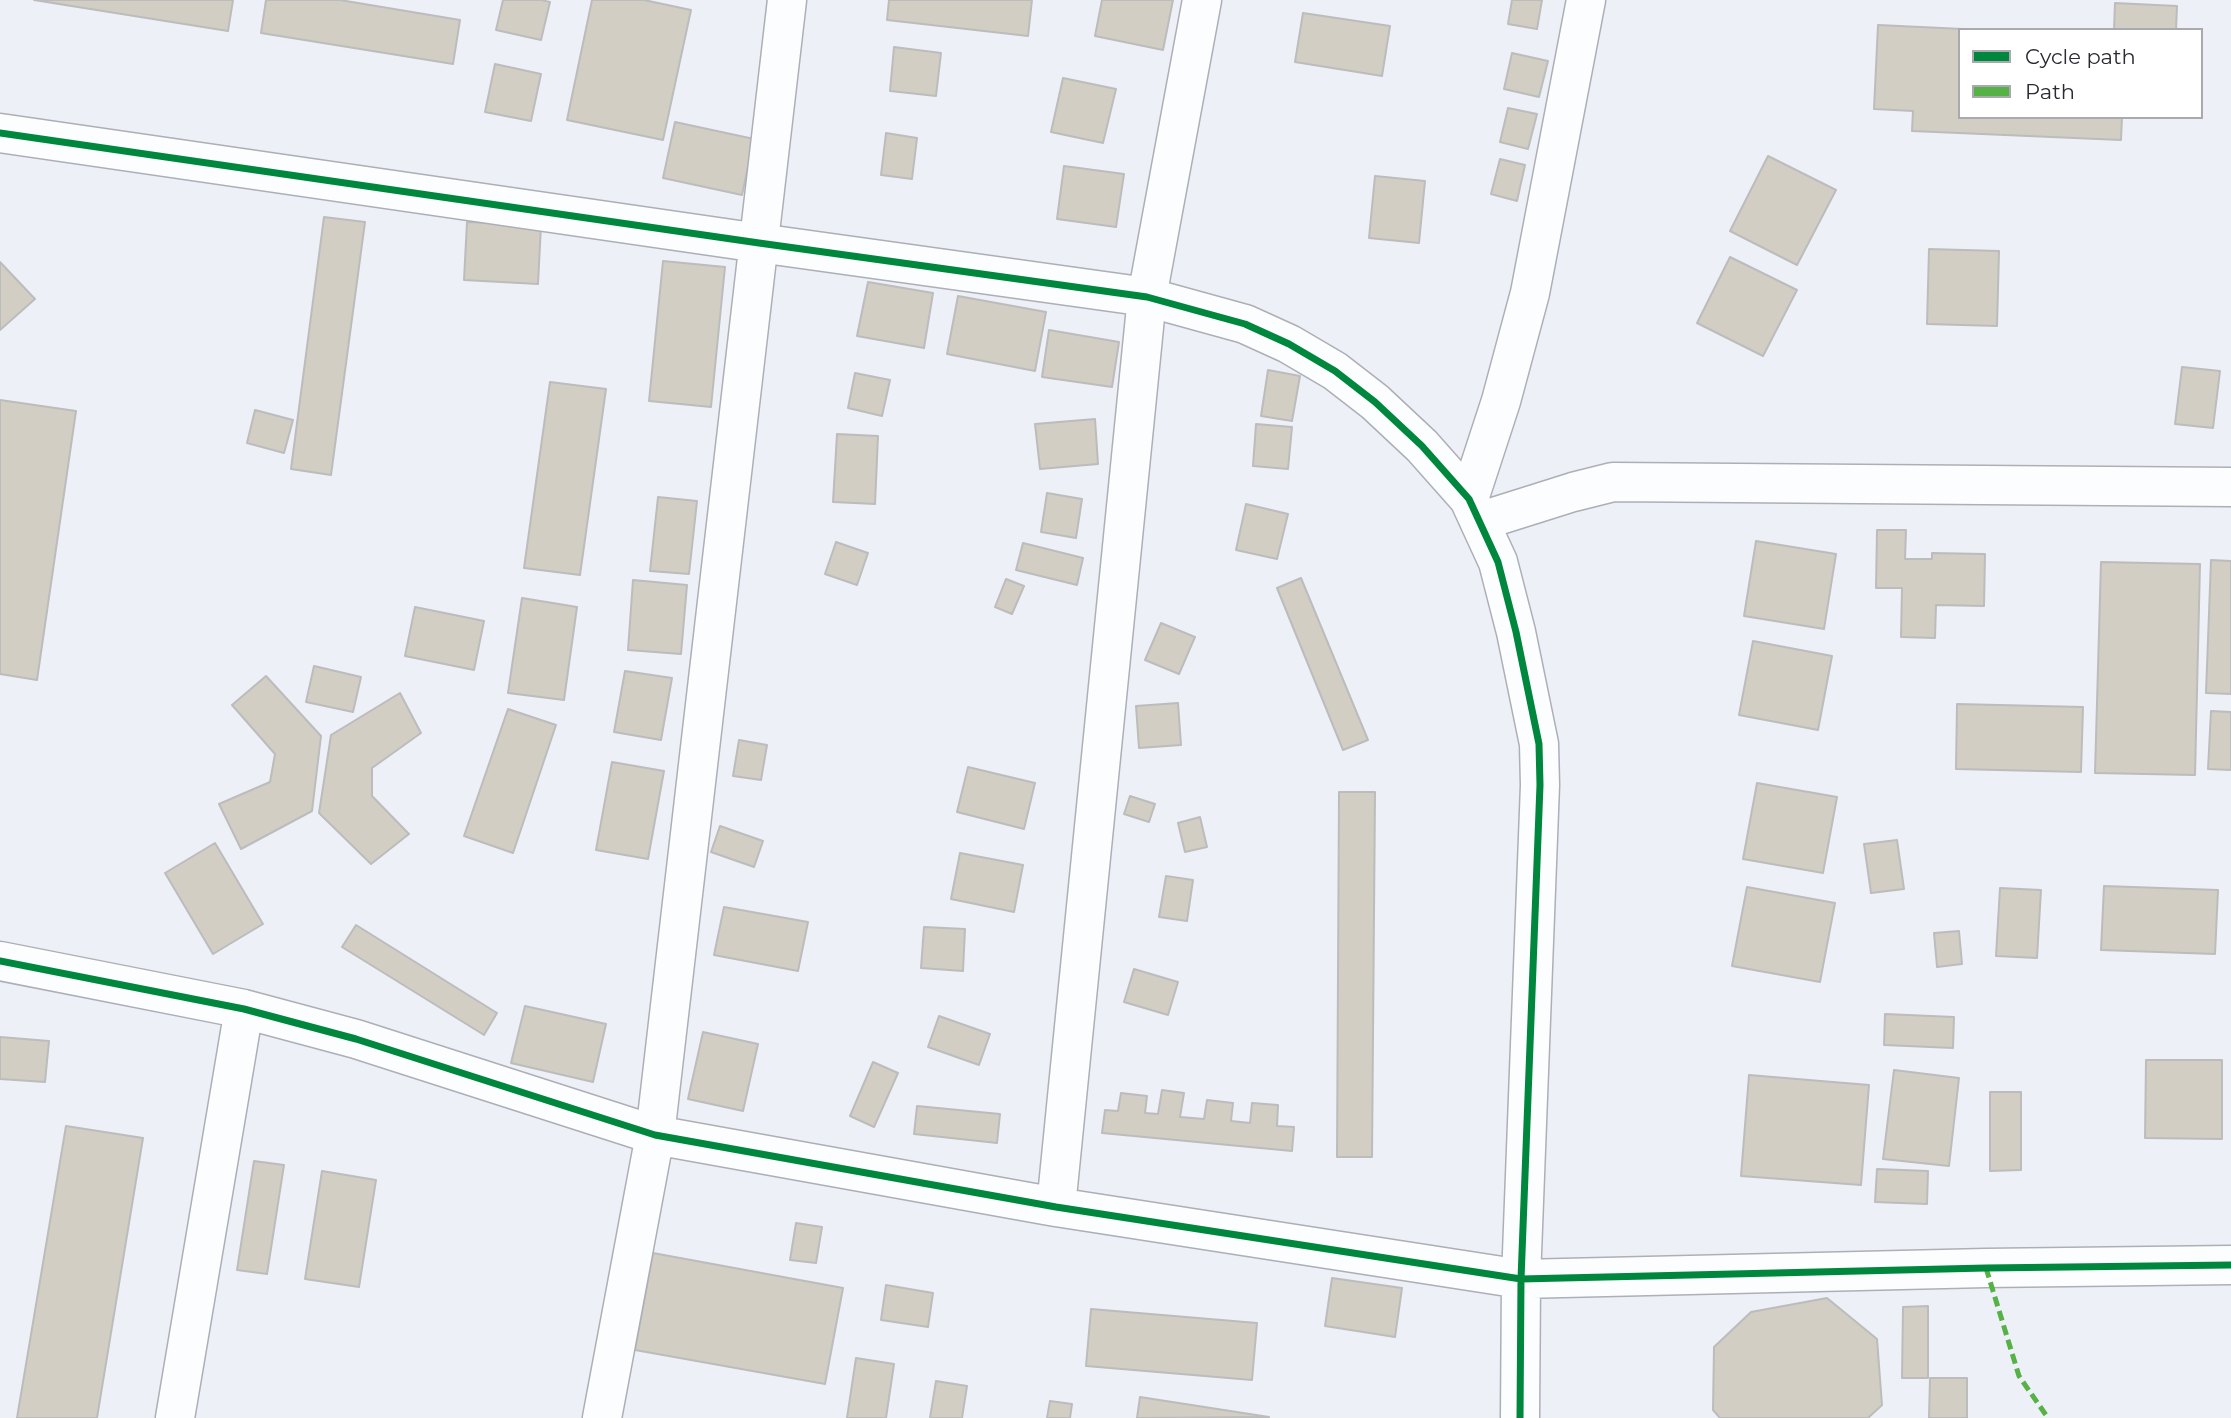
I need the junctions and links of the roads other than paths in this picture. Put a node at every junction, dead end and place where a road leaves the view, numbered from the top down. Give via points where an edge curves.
1 (787, 0) edge
2 (1202, 0) edge
3 (1586, 0) edge
4 (0, 132) edge
5 (759, 243) junction
6 (1147, 297) junction
7 (2231, 487) edge
8 (1475, 510) junction
9 (0, 961) edge
10 (244, 1009) junction
11 (655, 1135) junction
12 (1056, 1207) junction
13 (2231, 1265) edge
14 (1521, 1279) junction
15 (176, 1418) edge
16 (602, 1418) edge
17 (1520, 1418) edge

1 - 5 street
2 - 6 street
3 - 8 street via 1530,293
4 - 5 street
5 - 6 street
5 - 11 street
6 - 8 street via 1245,324 1335,371 1422,446
6 - 12 street
7 - 8 street via 1613,482
8 - 14 street via 1498,562 1539,744
9 - 10 street
10 - 11 street via 356,1039
10 - 15 street
11 - 12 street
11 - 16 street
12 - 14 street
13 - 14 street
14 - 17 street

